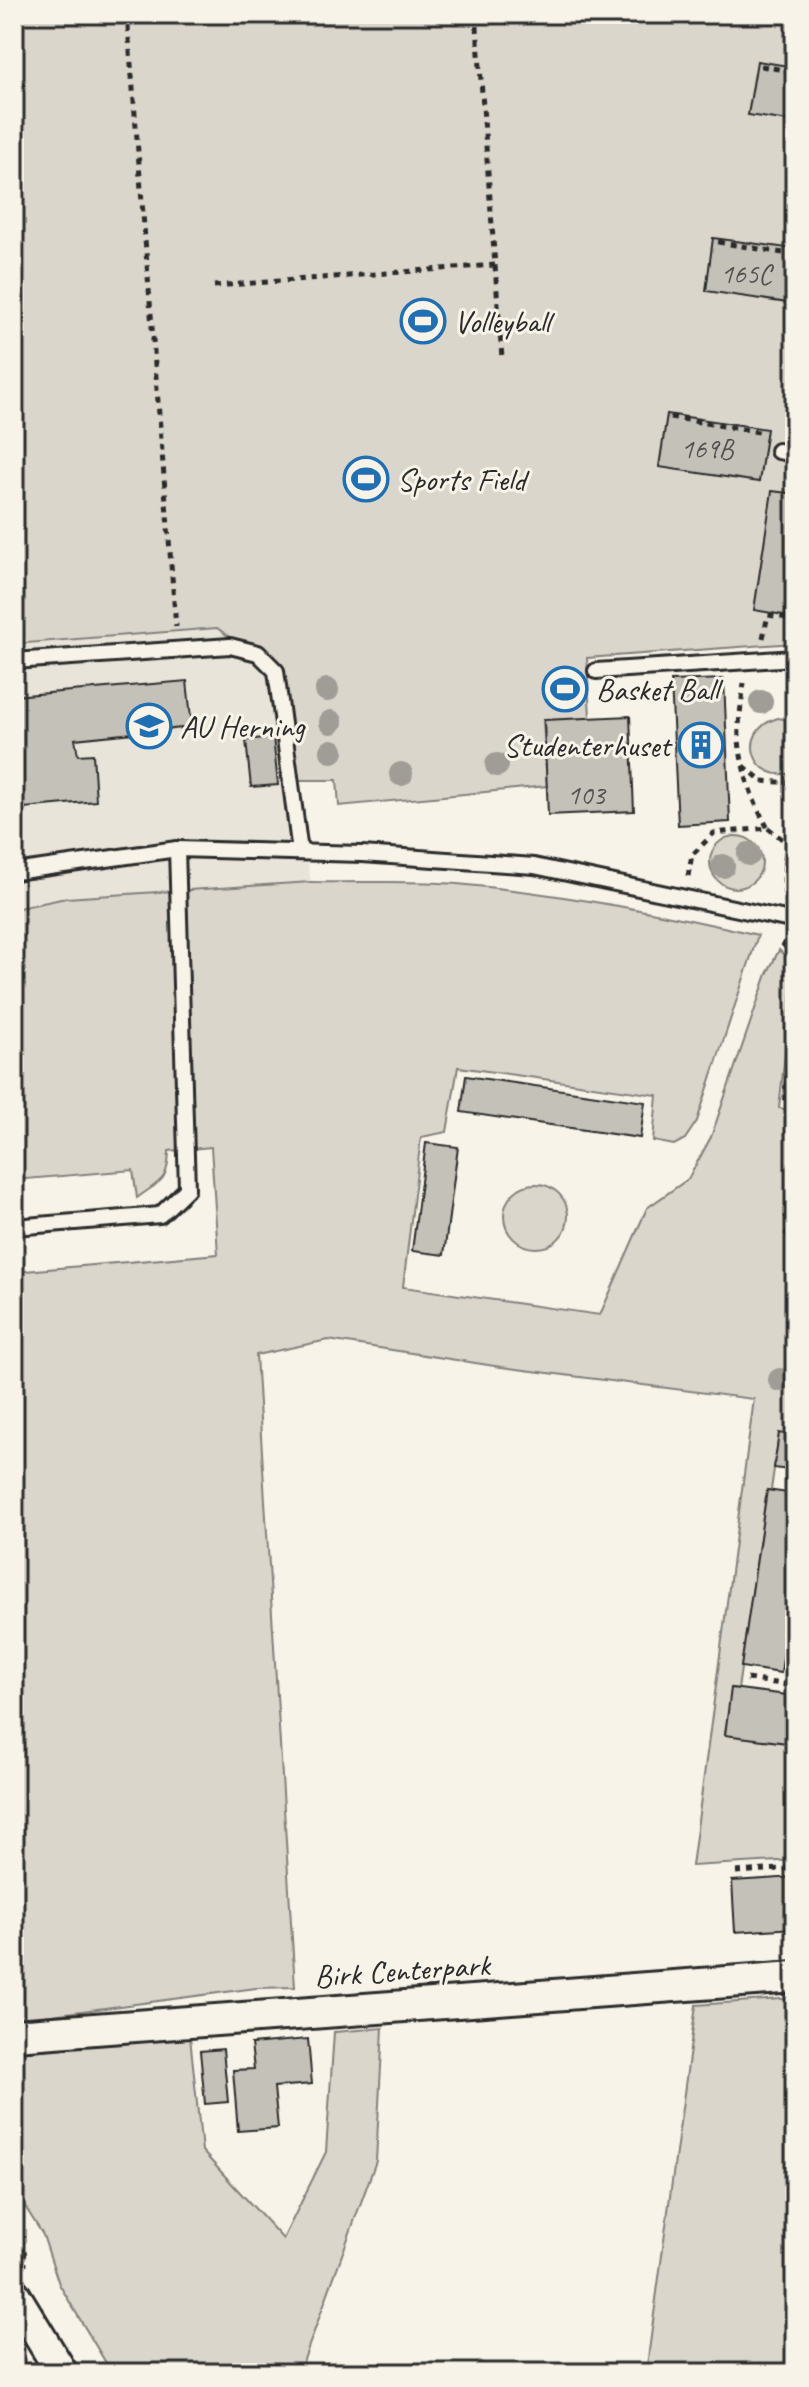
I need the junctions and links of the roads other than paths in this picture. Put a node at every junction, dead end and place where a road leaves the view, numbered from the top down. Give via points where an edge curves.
1 (778, 451) dead end
2 (795, 454) edge
3 (795, 658) edge
4 (14, 661) edge
5 (596, 671) dead end
6 (177, 849) junction
7 (300, 852) junction
8 (14, 872) edge
9 (791, 920) edge
10 (14, 1227) edge
11 (795, 1977) edge
12 (14, 2035) edge
13 (14, 2294) edge
14 (62, 2373) edge

1 - 2 lane
3 - 5 lane
4 - 7 lane via 230,646 258,653 276,671
6 - 7 lane
6 - 8 lane
6 - 10 lane via 187,1189 160,1215
7 - 9 lane via 534,866
11 - 12 street, Birk Centerpark
13 - 14 street

